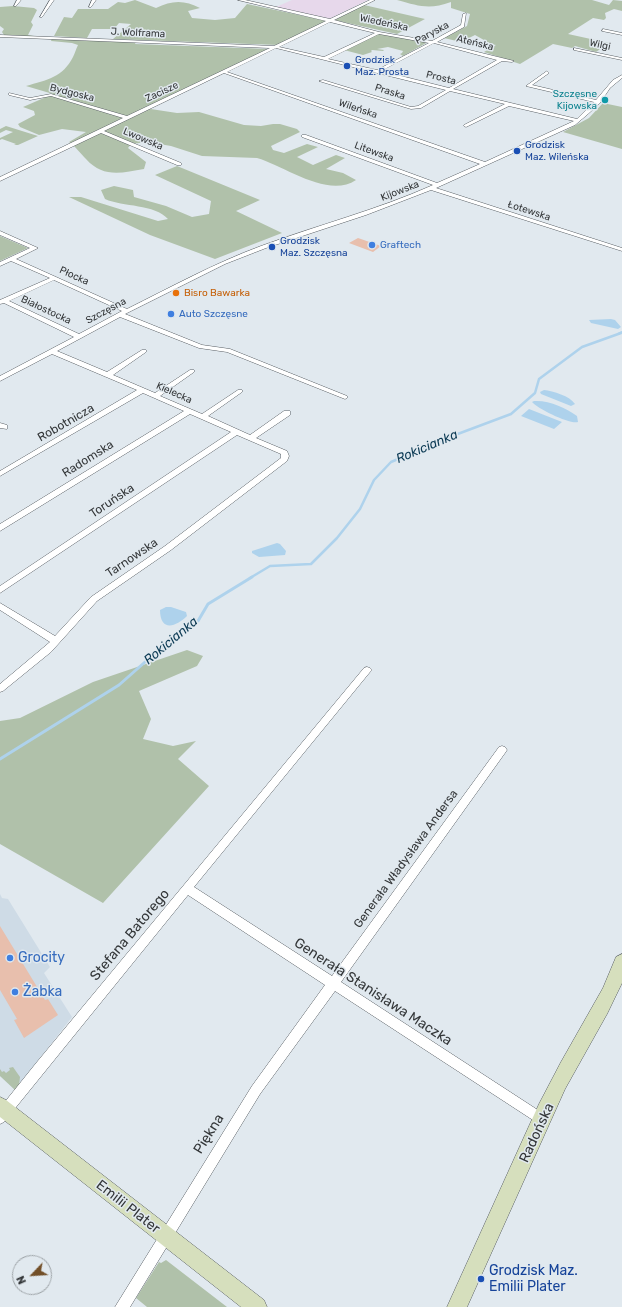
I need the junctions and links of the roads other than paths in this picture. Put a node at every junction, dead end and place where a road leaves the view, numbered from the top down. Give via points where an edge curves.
1 (19, 0) edge
2 (52, 0) edge
3 (94, 0) edge
4 (240, 0) edge
5 (373, 0) edge
6 (15, 5) dead end
7 (90, 6) dead end
8 (466, 14) dead end
9 (41, 16) dead end
10 (332, 21) junction
11 (603, 30) dead end
12 (378, 33) junction
13 (622, 34) edge
14 (0, 36) edge
15 (433, 42) junction
16 (276, 47) junction
17 (575, 49) dead end
18 (324, 59) junction
19 (622, 59) edge
20 (501, 60) junction
21 (512, 61) dead end
22 (224, 72) junction
23 (377, 72) junction
24 (547, 72) dead end
25 (622, 76) edge
26 (322, 81) dead end
27 (450, 90) junction
28 (11, 94) dead end
29 (598, 102) junction
30 (508, 104) junction
31 (128, 118) junction
32 (578, 121) junction
33 (466, 126) dead end
34 (101, 131) junction
35 (304, 136) dead end
36 (179, 164) dead end
37 (486, 164) junction
38 (0, 179) edge
39 (438, 185) junction
40 (431, 188) junction
41 (0, 233) edge
42 (621, 250) edge
43 (12, 259) junction
44 (223, 263) joint
45 (0, 264) edge
46 (55, 278) junction
47 (2, 302) edge
48 (124, 313) junction
49 (80, 337) junction
50 (144, 351) dead end
51 (53, 352) junction
52 (192, 370) dead end
53 (108, 374) junction
54 (0, 379) edge
55 (143, 390) junction
56 (240, 391) dead end
57 (154, 396) junction
58 (345, 397) dead end
59 (189, 411) junction
60 (287, 413) dead end
61 (202, 417) junction
62 (236, 432) junction
63 (251, 438) junction
64 (285, 456) joint
65 (0, 474) edge
66 (0, 528) edge
67 (0, 590) edge
68 (0, 606) edge
69 (56, 641) junction
70 (367, 670) dead end
71 (0, 689) edge
72 (502, 750) dead end
73 (188, 889) junction
74 (622, 962) edge
75 (332, 984) junction
76 (2, 1112) edge
77 (543, 1120) junction
78 (165, 1236) junction
79 (122, 1307) edge
80 (257, 1307) edge
81 (457, 1307) edge

1 - 6 street
2 - 9 street
3 - 7 street
4 - 10 street, Wiedeńska
5 - 10 street, Zacisze
8 - 15 street, Paryska via 463,26
10 - 12 street, Wiedeńska
10 - 16 street, Zacisze
11 - 13 street
12 - 15 street, Wiedeńska
12 - 18 street
14 - 16 street, J. Wolframa
15 - 20 street, Ateńska
15 - 23 street, Paryska
16 - 18 street, Prosta
16 - 22 street, Zacisze
17 - 19 street, Wilgi
18 - 23 street, Prosta
20 - 21 street, Ateńska
20 - 27 street, Praska
22 - 31 street, Zacisze
22 - 37 street, Wileńska
23 - 27 street, Prosta
24 - 29 street via 528,86
25 - 29 street, Kijowska via 609,86
26 - 27 street, Praska via 411,108 419,107
27 - 30 street, Prosta
28 - 31 street, Bydgoska via 32,99 50,95
29 - 32 street, Kijowska
30 - 32 street, Prosta
30 - 33 street
31 - 34 street, Zacisze
32 - 37 street, Kijowska
34 - 36 street, Lwowska
34 - 38 street, Zacisze
35 - 39 street, Litewska
37 - 39 street, Kijowska
39 - 40 street, Kijowska
40 - 42 street, Łotewska
40 - 44 street, Kijowska via 368,213
41 - 43 street via 35,248
43 - 45 street
43 - 46 street, Płocka
44 - 48 street, Szczęsna
46 - 47 street
46 - 48 street, Płocka
47 - 49 street, Białostocka
48 - 49 street, Szczęsna
48 - 58 street, Płocka via 201,347 228,350
49 - 51 street, Szczęsna
50 - 53 street
51 - 53 street, Kielecka
51 - 54 street, Szczęsna
52 - 57 street
53 - 55 street, Kielecka
55 - 57 street, Kielecka
55 - 65 street, Robotnicza
56 - 61 street
57 - 59 street, Kielecka
59 - 61 street, Kielecka
59 - 66 street, Radomska
60 - 63 street
61 - 62 street, Kielecka
62 - 63 street, Kielecka
62 - 67 street, Toruńska
63 - 64 street, Kielecka via 284,453
64 - 69 street, Tarnowska via 168,548 101,592
68 - 69 street
69 - 71 street, Tarnowska
70 - 73 street, Stefana Batorego
72 - 75 street, Generała Władysława Andersa
73 - 75 street, Generała Stanisława Maczka
73 - 76 street, Stefana Batorego
74 - 77 street, Radońska via 608,997 572,1059
75 - 77 street, Generała Stanisława Maczka
75 - 78 street, Piękna via 256,1090
76 - 78 street, Emilii Plater
77 - 81 street, Radońska
78 - 79 street, Piękna
78 - 80 street, Emilii Plater

